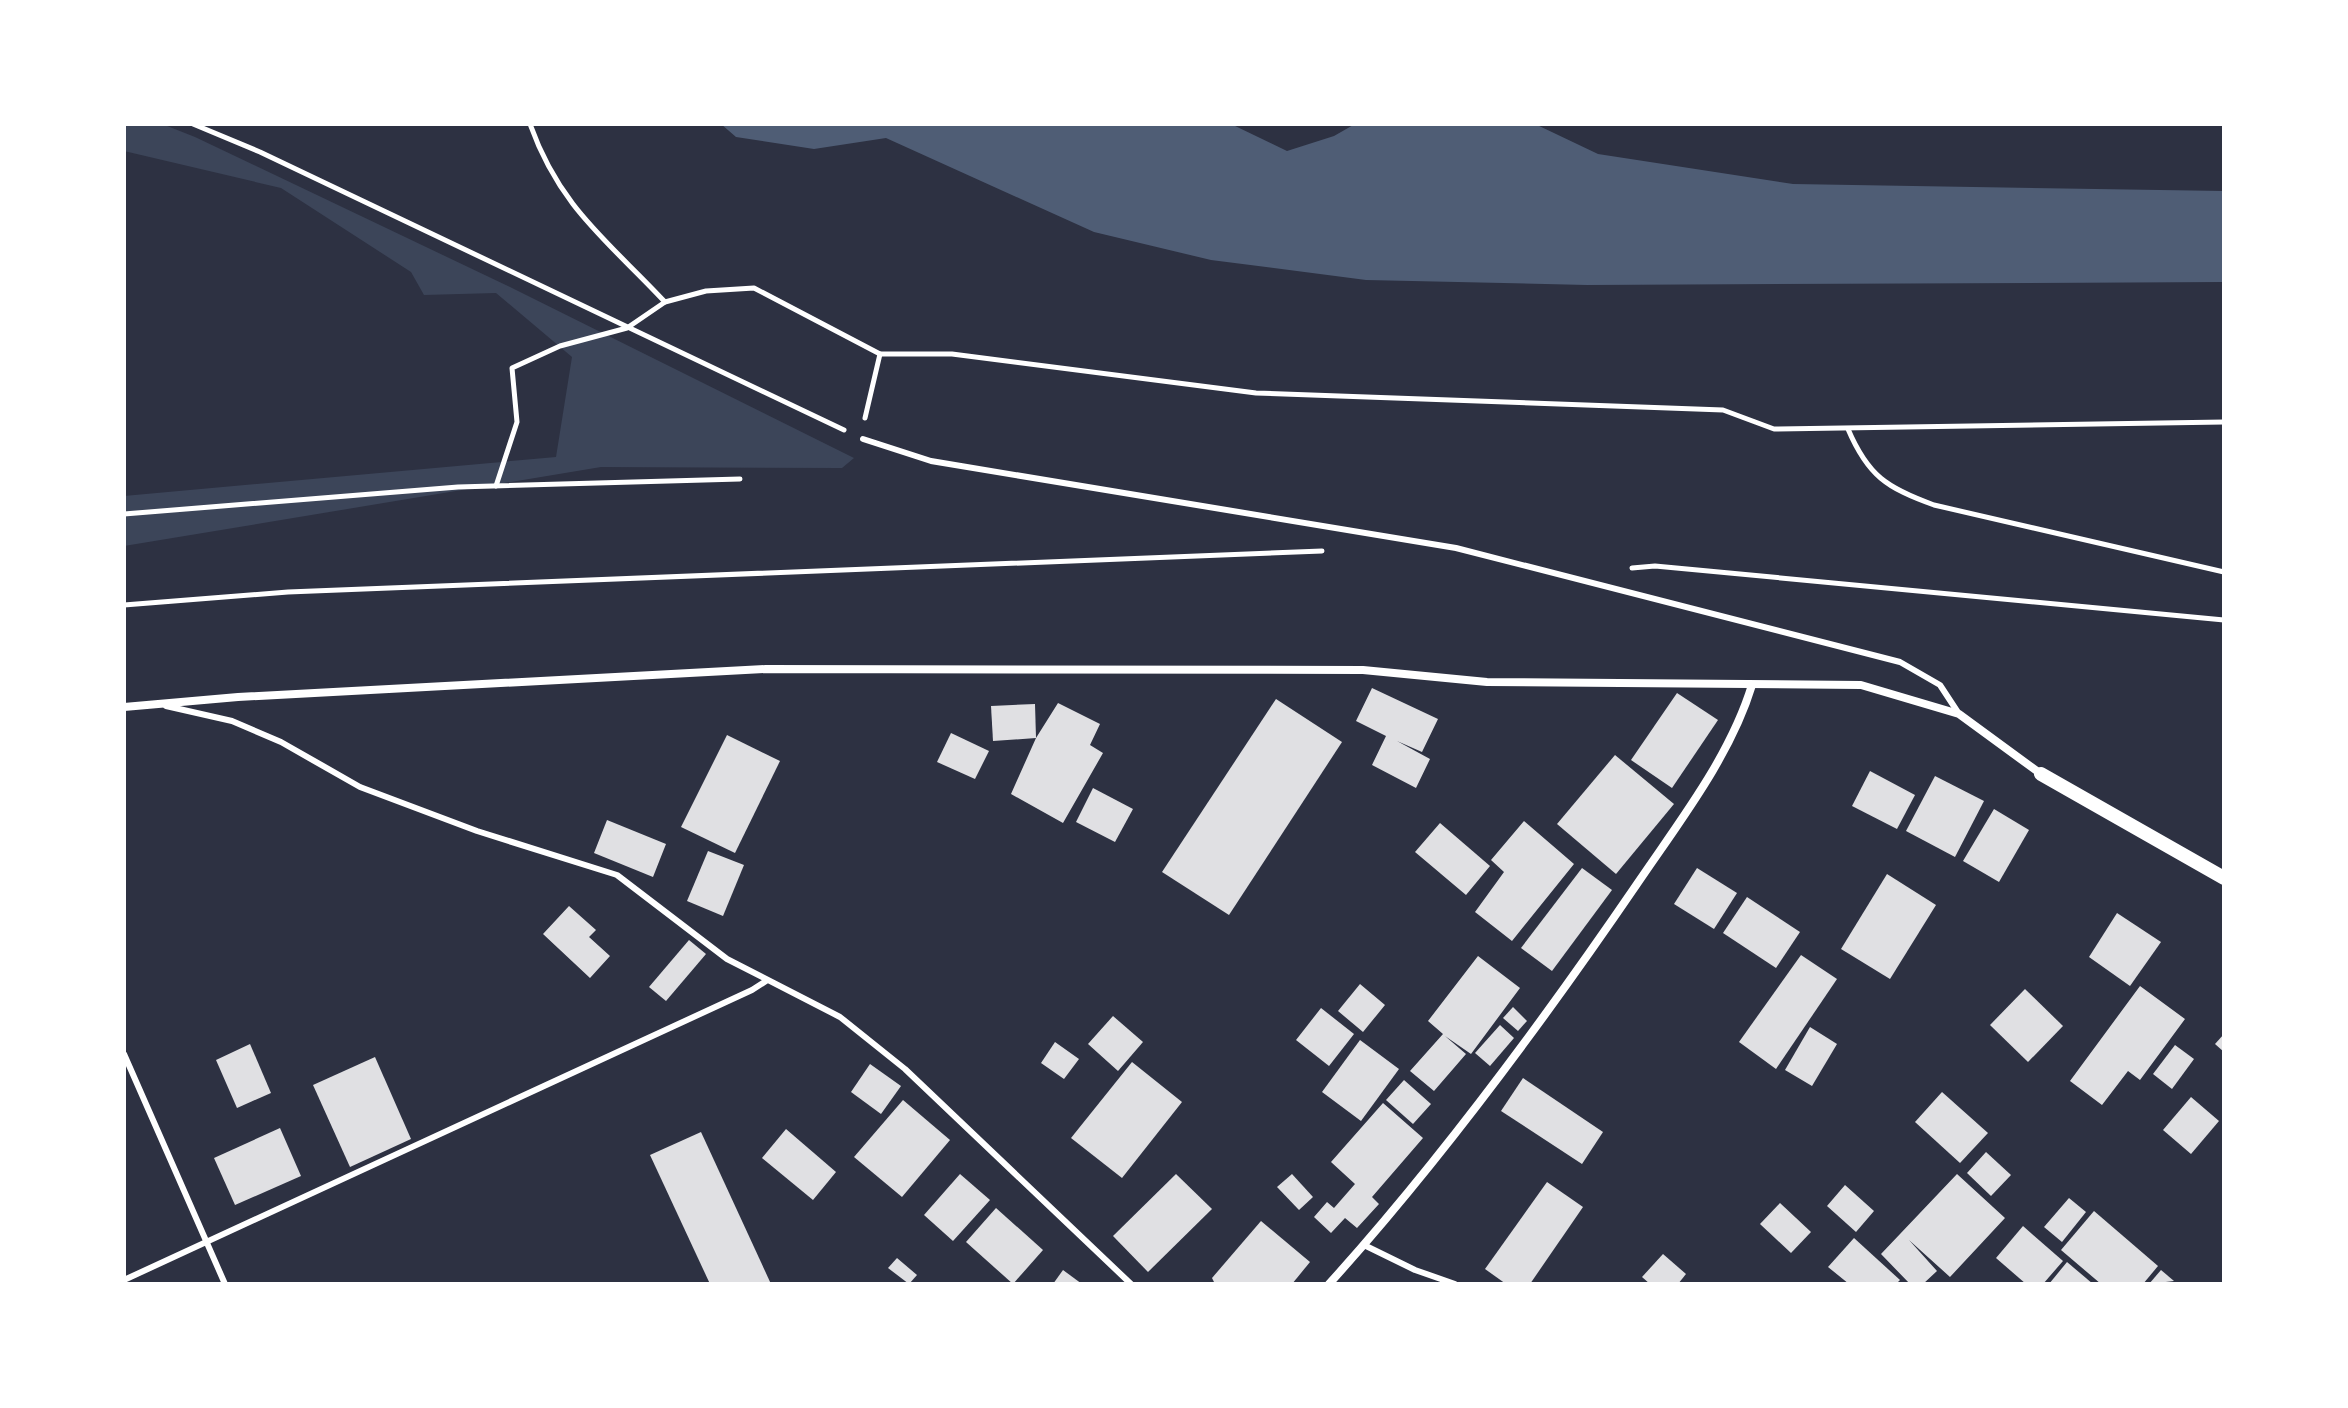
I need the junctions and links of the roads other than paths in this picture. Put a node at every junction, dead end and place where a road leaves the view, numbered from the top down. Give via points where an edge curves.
1 (863, 439) road end
2 (1752, 685) junction
3 (155, 703) junction
4 (124, 707) edge
5 (1959, 714) junction
6 (2041, 774) joint
7 (2224, 878) edge
8 (766, 981) junction
9 (124, 1054) edge
10 (206, 1242) junction
11 (1364, 1245) junction
12 (124, 1280) edge
13 (225, 1284) edge
14 (1131, 1284) edge
15 (1329, 1284) edge
16 (1455, 1284) edge

1 - 5 lane via 931,461 1456,548 1900,662 1940,685
2 - 3 street via 1487,682 1363,670 766,669
2 - 5 street via 1861,685
2 - 11 street via 1745,710 1699,794 1559,998
3 - 4 street
3 - 8 lane via 232,721 360,787 617,875 727,959
5 - 6 street
6 - 7 street
8 - 10 lane
8 - 14 lane via 840,1017 905,1069
9 - 10 lane
10 - 12 lane
10 - 13 lane
11 - 15 street
11 - 16 lane

